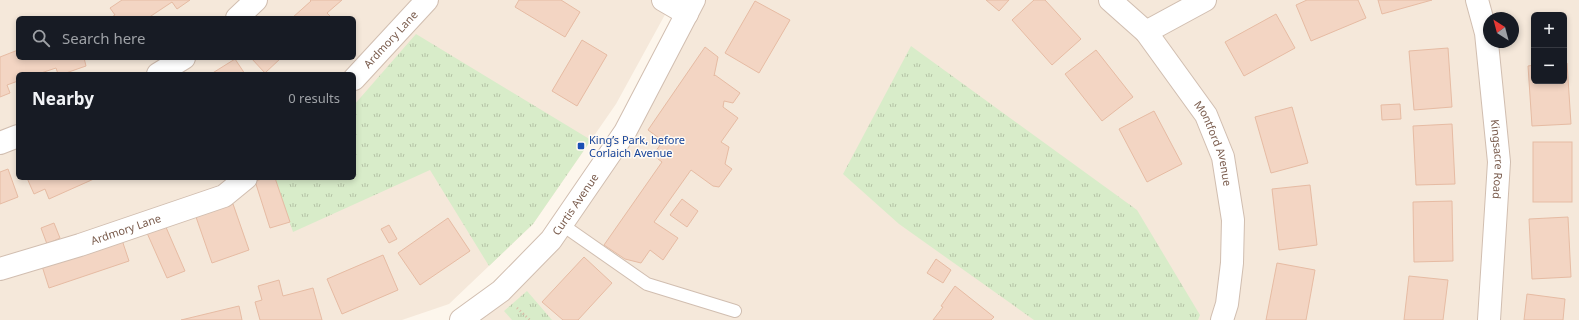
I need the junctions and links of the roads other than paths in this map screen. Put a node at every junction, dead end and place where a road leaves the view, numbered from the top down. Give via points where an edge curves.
1 (256, 0) edge
2 (426, 0) edge
3 (663, 0) edge
4 (1110, 0) edge
5 (1205, 0) edge
6 (1477, 0) edge
7 (690, 7) edge
8 (239, 16) edge
9 (1146, 32) junction
10 (181, 60) edge
11 (161, 72) edge
12 (356, 77) edge
13 (16, 137) edge
14 (0, 143) edge
15 (244, 180) edge
16 (561, 224) junction
17 (0, 270) edge
18 (735, 311) dead end
19 (461, 320) edge
20 (1222, 320) edge
21 (1489, 320) edge

1 - 8 street
2 - 12 street, Ardmory Lane
3 - 7 street
4 - 9 street, Montford Avenue
5 - 9 street
6 - 21 street, Kingsacre Road via 1486,33 1500,162
7 - 16 street, Curtis Avenue via 625,132
9 - 20 street, Montford Avenue via 1206,115 1223,156 1233,220 1232,263 1227,304
10 - 11 street
13 - 14 street
15 - 17 street, Ardmory Lane via 224,196
16 - 18 lane via 647,284
16 - 19 street, Curtis Avenue via 551,240 501,291

